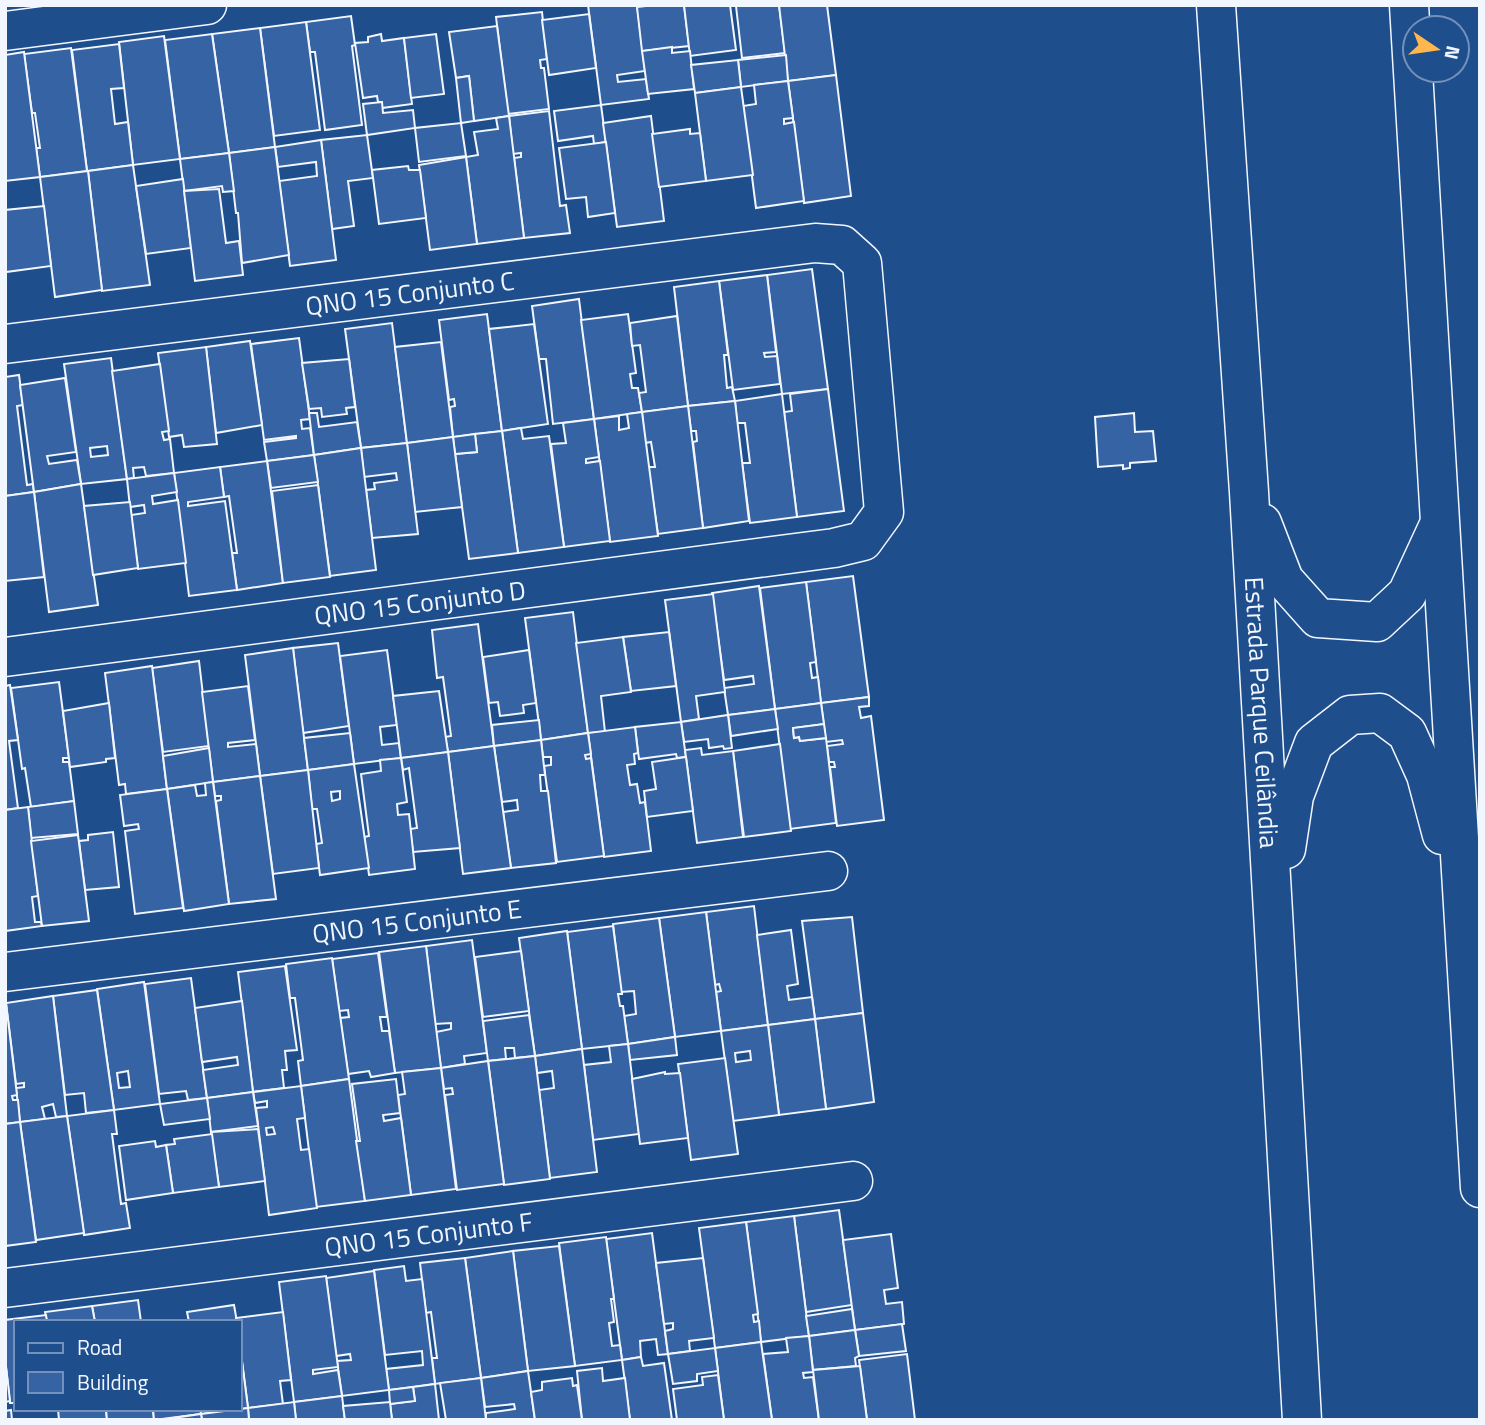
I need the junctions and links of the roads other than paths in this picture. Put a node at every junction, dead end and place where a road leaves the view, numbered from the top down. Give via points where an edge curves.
1 (207, 5) edge
2 (1216, 5) edge
3 (1409, 5) edge
4 (5, 31) edge
5 (5, 344) edge
6 (1249, 492) junction
7 (1439, 525) junction
8 (834, 548) joint
9 (5, 657) edge
10 (828, 871) dead end
11 (1463, 911) junction
12 (1275, 935) junction
13 (5, 972) edge
14 (853, 1181) dead end
15 (1480, 1188) edge
16 (5, 1288) edge
17 (1302, 1420) edge

1 - 4 main road
2 - 6 main road, Estrada Parque Ceilândia
3 - 7 main road
5 - 8 main road, QNO 15 Conjunto C via 814,243 842,245 862,263 884,512 863,541
6 - 7 main road via 1284,580 1318,618 1377,622 1407,594
6 - 12 main road, Estrada Parque Ceilândia
7 - 11 main road
8 - 9 main road, QNO 15 Conjunto D
10 - 13 main road, QNO 15 Conjunto E
11 - 12 main road via 1426,775 1407,733 1380,713 1350,715 1314,743 1294,796
11 - 15 main road
12 - 17 main road, Estrada Parque Ceilândia
14 - 16 main road, QNO 15 Conjunto F

